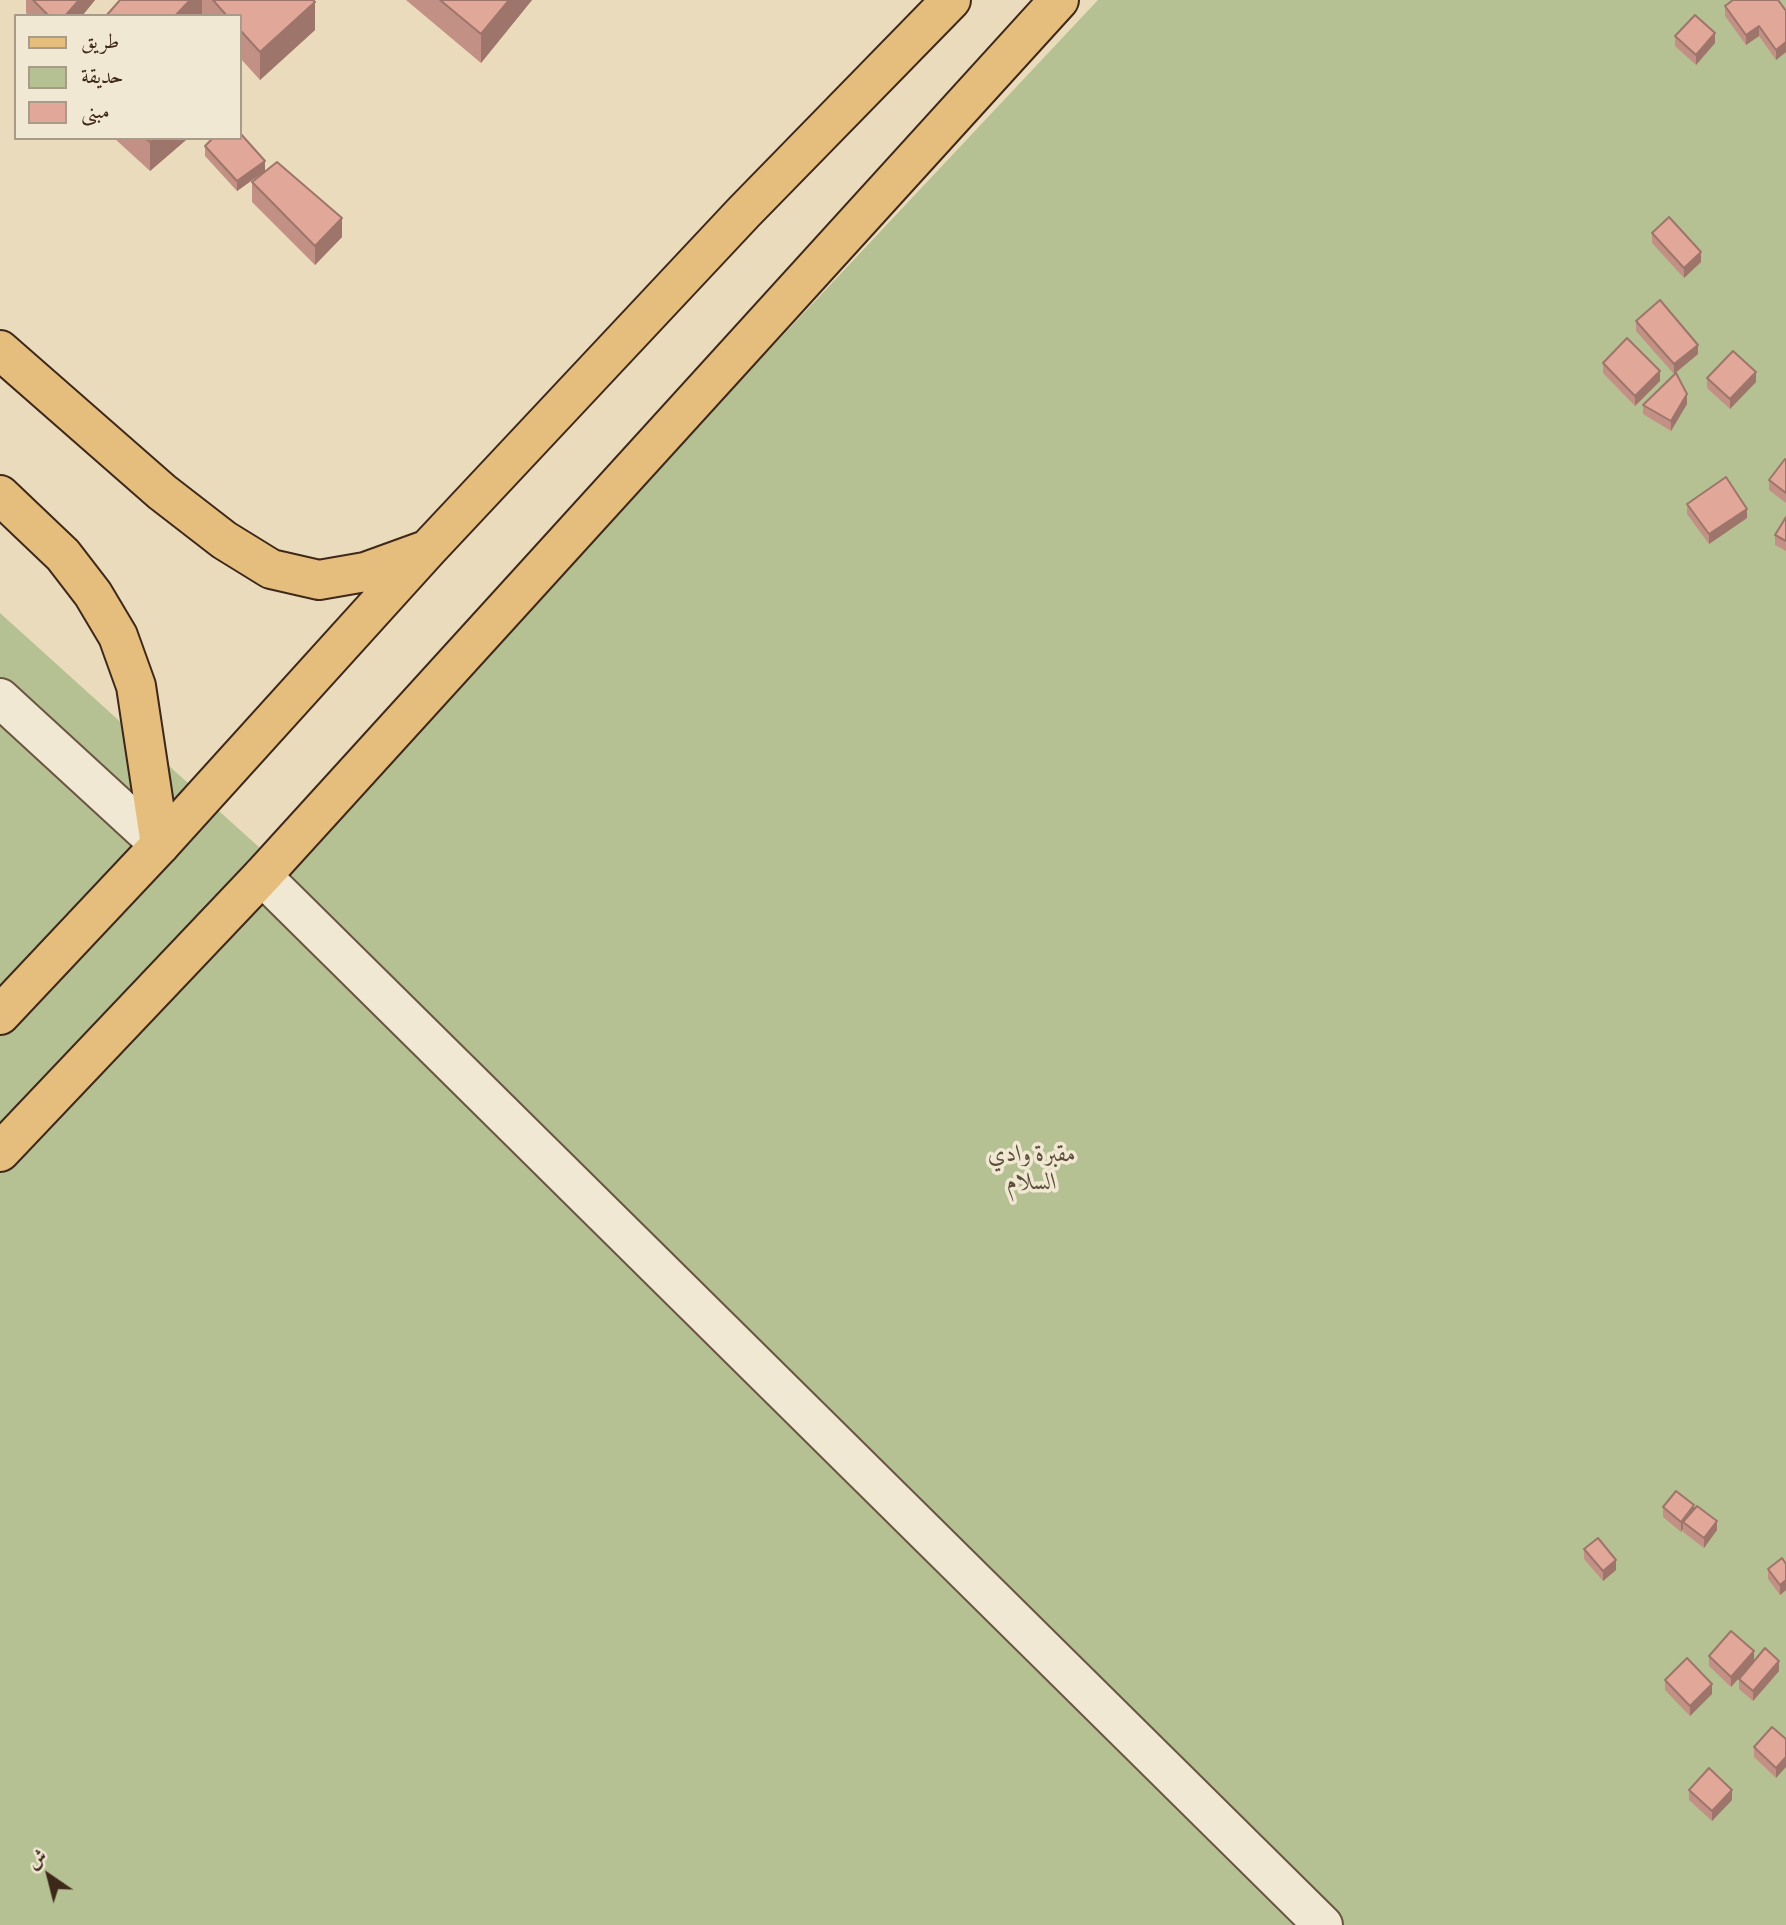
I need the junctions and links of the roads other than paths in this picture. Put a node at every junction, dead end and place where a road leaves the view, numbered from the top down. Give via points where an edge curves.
1 (951, 0) edge
2 (1059, 0) edge
3 (0, 350) edge
4 (0, 495) edge
5 (428, 549) junction
6 (0, 698) edge
7 (160, 845) junction
8 (262, 876) junction
9 (0, 1015) edge
10 (0, 1152) edge
11 (1323, 1925) edge

1 - 5 main road via 744,212
2 - 8 main road
3 - 5 main road via 162,492 271,569 319,580 365,572
4 - 7 main road via 63,555 118,636 136,686
5 - 7 main road
6 - 7 street
7 - 9 main road
8 - 10 main road
8 - 11 street

